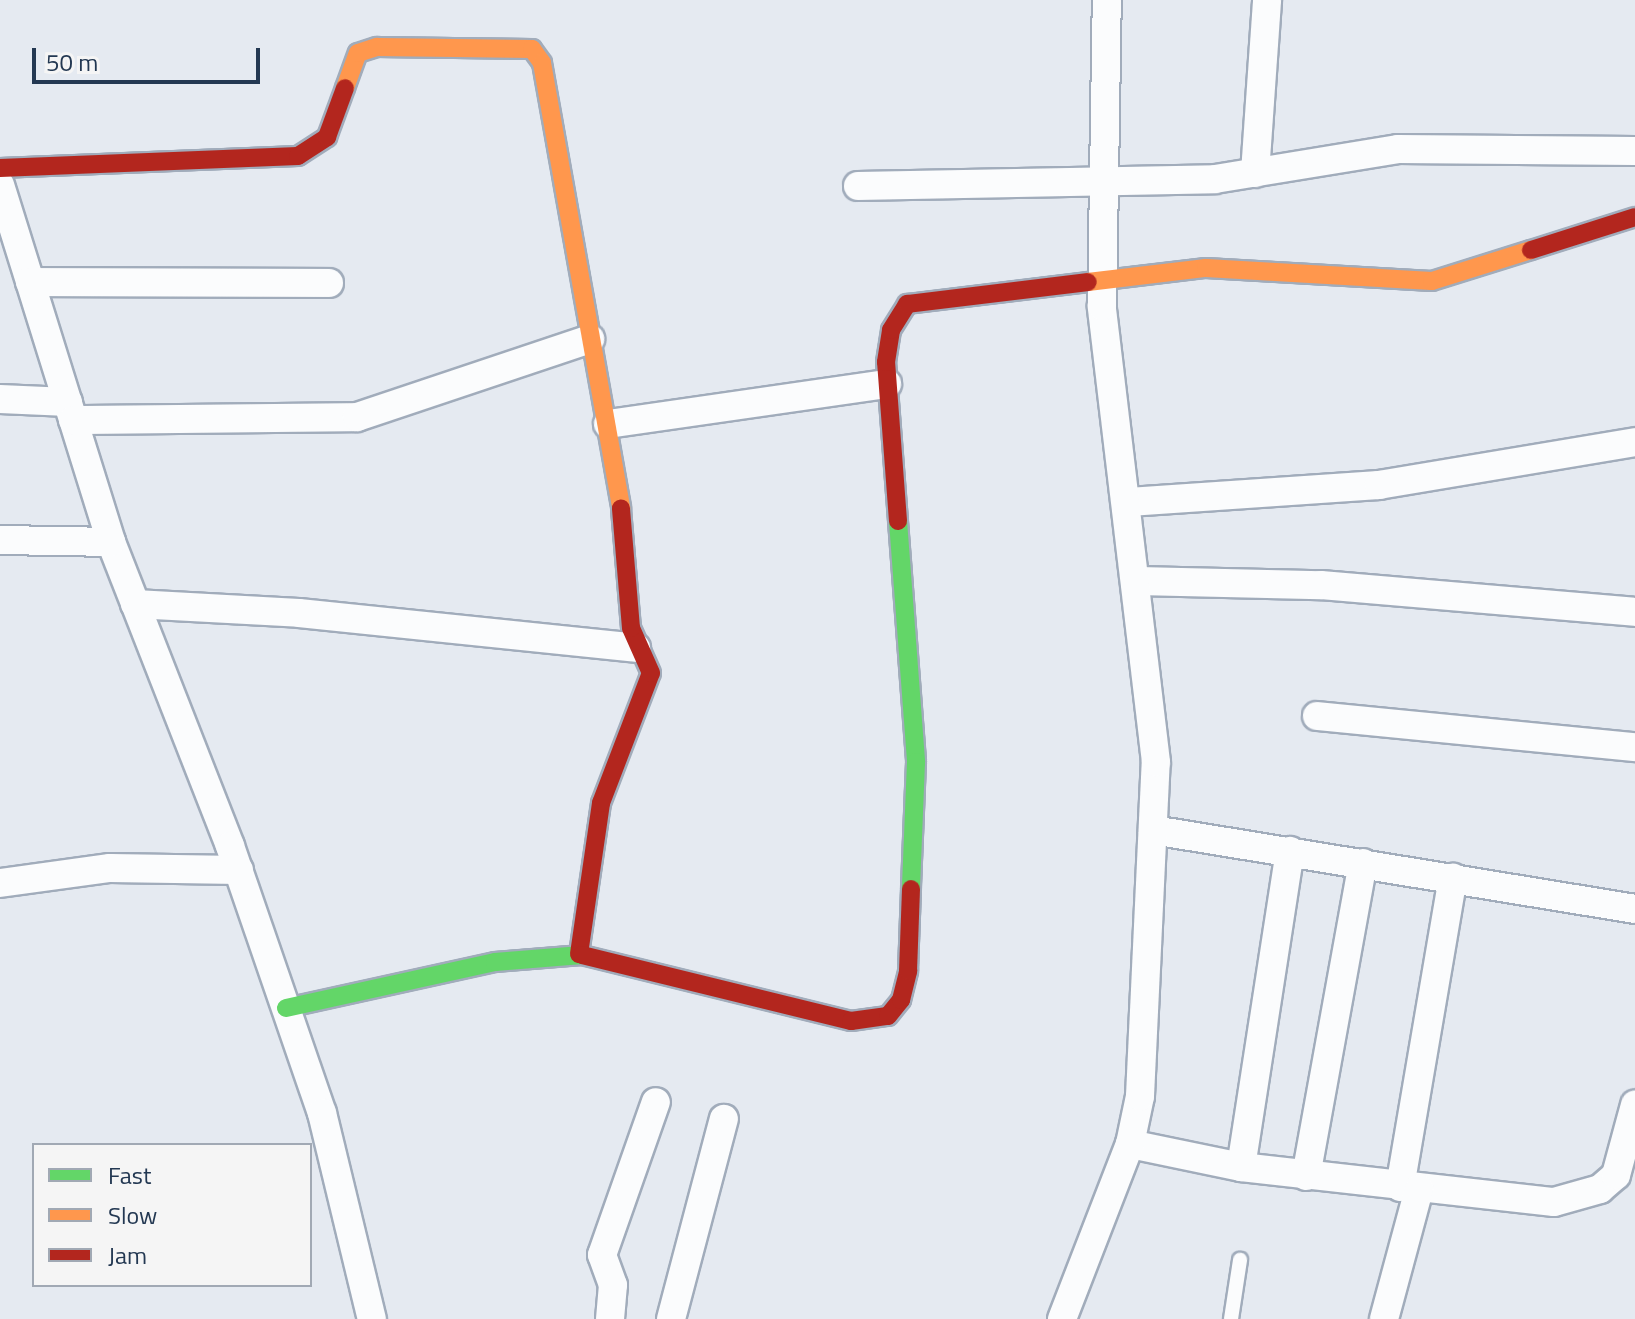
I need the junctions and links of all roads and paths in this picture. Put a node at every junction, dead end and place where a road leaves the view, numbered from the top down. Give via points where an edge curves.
1 (1107, 0) edge
2 (1267, 0) edge
3 (1635, 151) edge
4 (0, 168) edge
5 (1255, 173) junction
6 (1102, 183) junction
7 (0, 185) edge
8 (858, 186) dead end
9 (1635, 217) edge
10 (1102, 281) junction
11 (30, 282) junction
12 (329, 283) dead end
13 (590, 339) junction
14 (887, 384) junction
15 (0, 399) edge
16 (70, 411) junction
17 (608, 424) junction
18 (1635, 442) edge
19 (1128, 502) junction
20 (0, 540) edge
21 (111, 542) junction
22 (1138, 581) junction
23 (135, 604) junction
24 (1635, 612) edge
25 (636, 648) junction
26 (1317, 716) dead end
27 (1635, 747) edge
28 (1153, 830) junction
29 (1290, 851) junction
30 (1363, 863) junction
31 (239, 870) junction
32 (1453, 877) junction
33 (0, 883) edge
34 (1635, 909) edge
35 (579, 954) junction
36 (286, 1008) junction
37 (656, 1102) dead end
38 (1635, 1105) edge
39 (724, 1119) dead end
40 (1130, 1144) junction
41 (1241, 1167) junction
42 (1306, 1176) junction
43 (1409, 1188) junction
44 (1240, 1260) dead end
45 (372, 1319) edge
46 (610, 1319) edge
47 (671, 1319) edge
48 (1062, 1319) edge
49 (1231, 1319) edge
50 (1384, 1319) edge

1 - 6 street
2 - 5 street
3 - 5 street via 1398,149
4 - 13 street via 298,156 327,137 358,53 377,47 532,49 542,63
5 - 6 street
6 - 8 street
6 - 10 street
7 - 11 street
9 - 10 street via 1432,281 1247,267
10 - 14 street via 907,304 891,330
10 - 19 street
11 - 12 street
11 - 16 street
13 - 16 street via 357,417
13 - 17 street
14 - 17 street
14 - 35 street via 916,762 908,971 901,1000 888,1016 851,1021
15 - 16 street
16 - 21 street
17 - 25 street via 626,519
18 - 19 street via 1379,485
19 - 22 street
20 - 21 street
21 - 23 street
22 - 24 street via 1321,585
22 - 28 street via 1156,762
23 - 25 street via 299,613
23 - 31 street
25 - 35 street via 651,673 601,803
26 - 27 street
28 - 29 street
28 - 40 street via 1140,1096
29 - 30 street
29 - 41 street
30 - 32 street
30 - 42 street
31 - 33 street via 110,868
31 - 36 street
32 - 34 street
32 - 43 street
35 - 36 street via 495,962
36 - 45 street via 322,1113
37 - 46 street via 602,1255 613,1285
38 - 43 street via 1616,1175 1581,1197 1554,1202
39 - 47 street
40 - 41 street
40 - 48 street
41 - 42 street
42 - 43 street
43 - 50 street
44 - 49 lane

